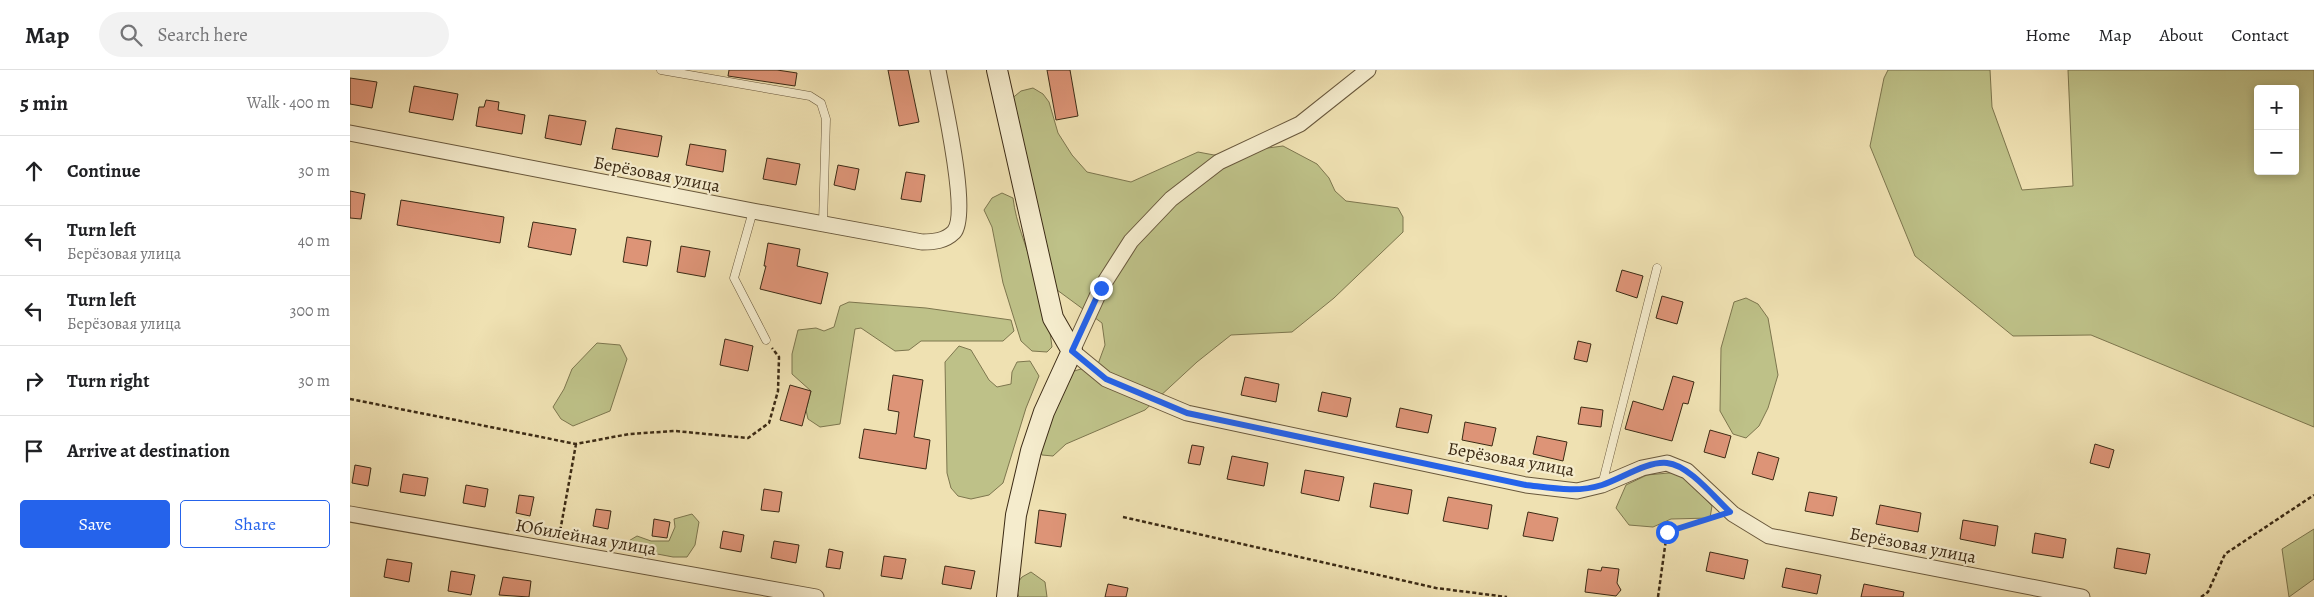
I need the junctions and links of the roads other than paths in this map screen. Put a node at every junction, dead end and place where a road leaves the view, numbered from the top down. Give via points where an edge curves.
1 (662, 70) edge
2 (938, 70) edge
3 (997, 70) edge
4 (1368, 70) edge
5 (350, 133) edge
6 (753, 212) junction
7 (822, 223) junction
8 (1657, 268) dead end
9 (766, 340) road end
10 (1072, 351) junction
11 (1602, 485) junction
12 (350, 514) edge
13 (816, 597) edge
14 (1007, 597) edge
15 (2082, 597) edge

1 - 7 lane via 810,96 821,103 826,119
2 - 7 street, Берёзовая улица via 958,181 960,214 954,231 941,241 922,242
3 - 10 street via 1053,318
4 - 10 street via 1300,124 1219,162 1171,200 1131,241 1101,288
5 - 6 street, Берёзовая улица
6 - 7 street, Берёзовая улица
6 - 9 lane via 734,278
8 - 11 lane
10 - 11 street, Берёзовая улица via 1106,379 1187,413 1526,485 1577,491
10 - 14 street via 1044,412 1031,450 1016,515
11 - 15 street, Берёзовая улица via 1642,468 1667,463 1687,471 1730,512 1769,536
12 - 13 street, Юбилейная улица

